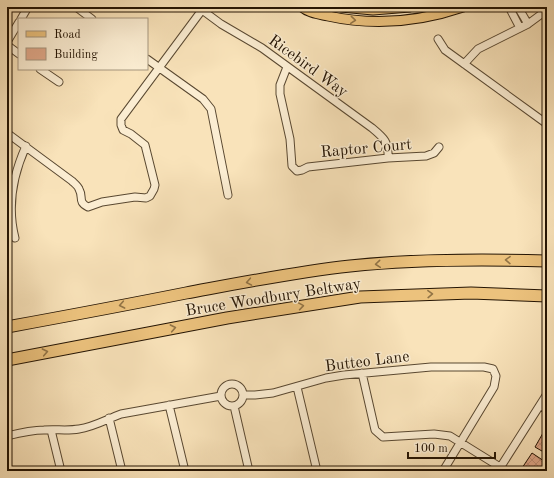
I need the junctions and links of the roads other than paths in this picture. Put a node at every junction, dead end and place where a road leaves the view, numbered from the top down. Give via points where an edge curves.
1 (28, 7) edge
2 (76, 7) edge
3 (302, 7) edge
4 (341, 7) edge
5 (410, 7) edge
6 (463, 7) edge
7 (509, 7) edge
8 (518, 7) edge
9 (200, 8) edge
10 (547, 10) edge
11 (22, 18) edge
12 (91, 18) edge
13 (18, 24) edge
14 (528, 24) junction
15 (520, 28) junction
16 (438, 39) dead end
17 (7, 42) edge
18 (7, 45) edge
19 (18, 53) edge
20 (148, 60) edge
21 (464, 64) junction
22 (287, 66) junction
23 (160, 68) junction
24 (41, 70) edge
25 (59, 82) dead end
26 (547, 124) edge
27 (7, 133) edge
28 (26, 146) junction
29 (439, 148) dead end
30 (388, 158) junction
31 (228, 195) dead end
32 (15, 238) dead end
33 (547, 261) edge
34 (547, 296) edge
35 (7, 327) edge
36 (7, 360) edge
37 (362, 373) junction
38 (297, 387) junction
39 (547, 394) edge
40 (243, 395) junction
41 (221, 396) junction
42 (169, 405) junction
43 (540, 405) junction
44 (234, 406) junction
45 (547, 410) edge
46 (109, 418) junction
47 (51, 430) junction
48 (7, 436) edge
49 (460, 442) junction
50 (499, 469) edge
51 (61, 471) edge
52 (122, 471) edge
53 (185, 471) edge
54 (250, 471) edge
55 (318, 471) edge
56 (443, 471) edge

1 - 11 street
2 - 12 street
3 -> 6 main road via 307,11 338,18 383,22 427,17
4 - 5 main road via 373,10
7 - 15 street
8 - 14 street
9 - 22 street, Ricebird Way
9 - 23 street
10 - 14 street
13 - 17 street
14 - 15 street
15 - 21 street via 478,49
16 - 21 street via 445,50
18 - 19 street
20 - 23 street
21 - 26 street
22 - 30 street, Ricebird Way via 381,136 387,144
22 - 30 street, Raptor Court via 280,85 280,94 294,169 297,171 308,167
23 - 28 street via 121,119 123,130 145,145 155,185 150,196 102,202 88,207 81,201 79,189 72,181
23 - 31 street via 203,99 211,109
24 - 25 street
27 - 28 street
28 - 32 street via 16,172 12,198 11,217
29 - 30 street, Raptor Court via 426,156
33 -> 35 highway, Bruce Woodbury Beltway via 436,261 350,266 289,274
36 -> 34 highway, Bruce Woodbury Beltway via 227,318 360,297 471,293
37 - 38 street, Butteo Lane
37 - 49 street via 375,430 383,437 443,435
37 - 49 street, Butteo Lane via 452,367 493,369 496,376 494,387
38 - 40 street, Butteo Lane via 264,394
38 - 55 street
39 - 43 street
40 - 41 street via 240,387 232,384 223,388
40 - 44 street via 240,402
41 - 42 street
41 - 44 street via 224,403
42 - 46 street
42 - 53 street
43 - 45 street
43 - 50 street
44 - 54 street
46 - 47 street via 80,429
46 - 52 street
47 - 48 street
47 - 51 street
49 - 50 street
49 - 56 street

